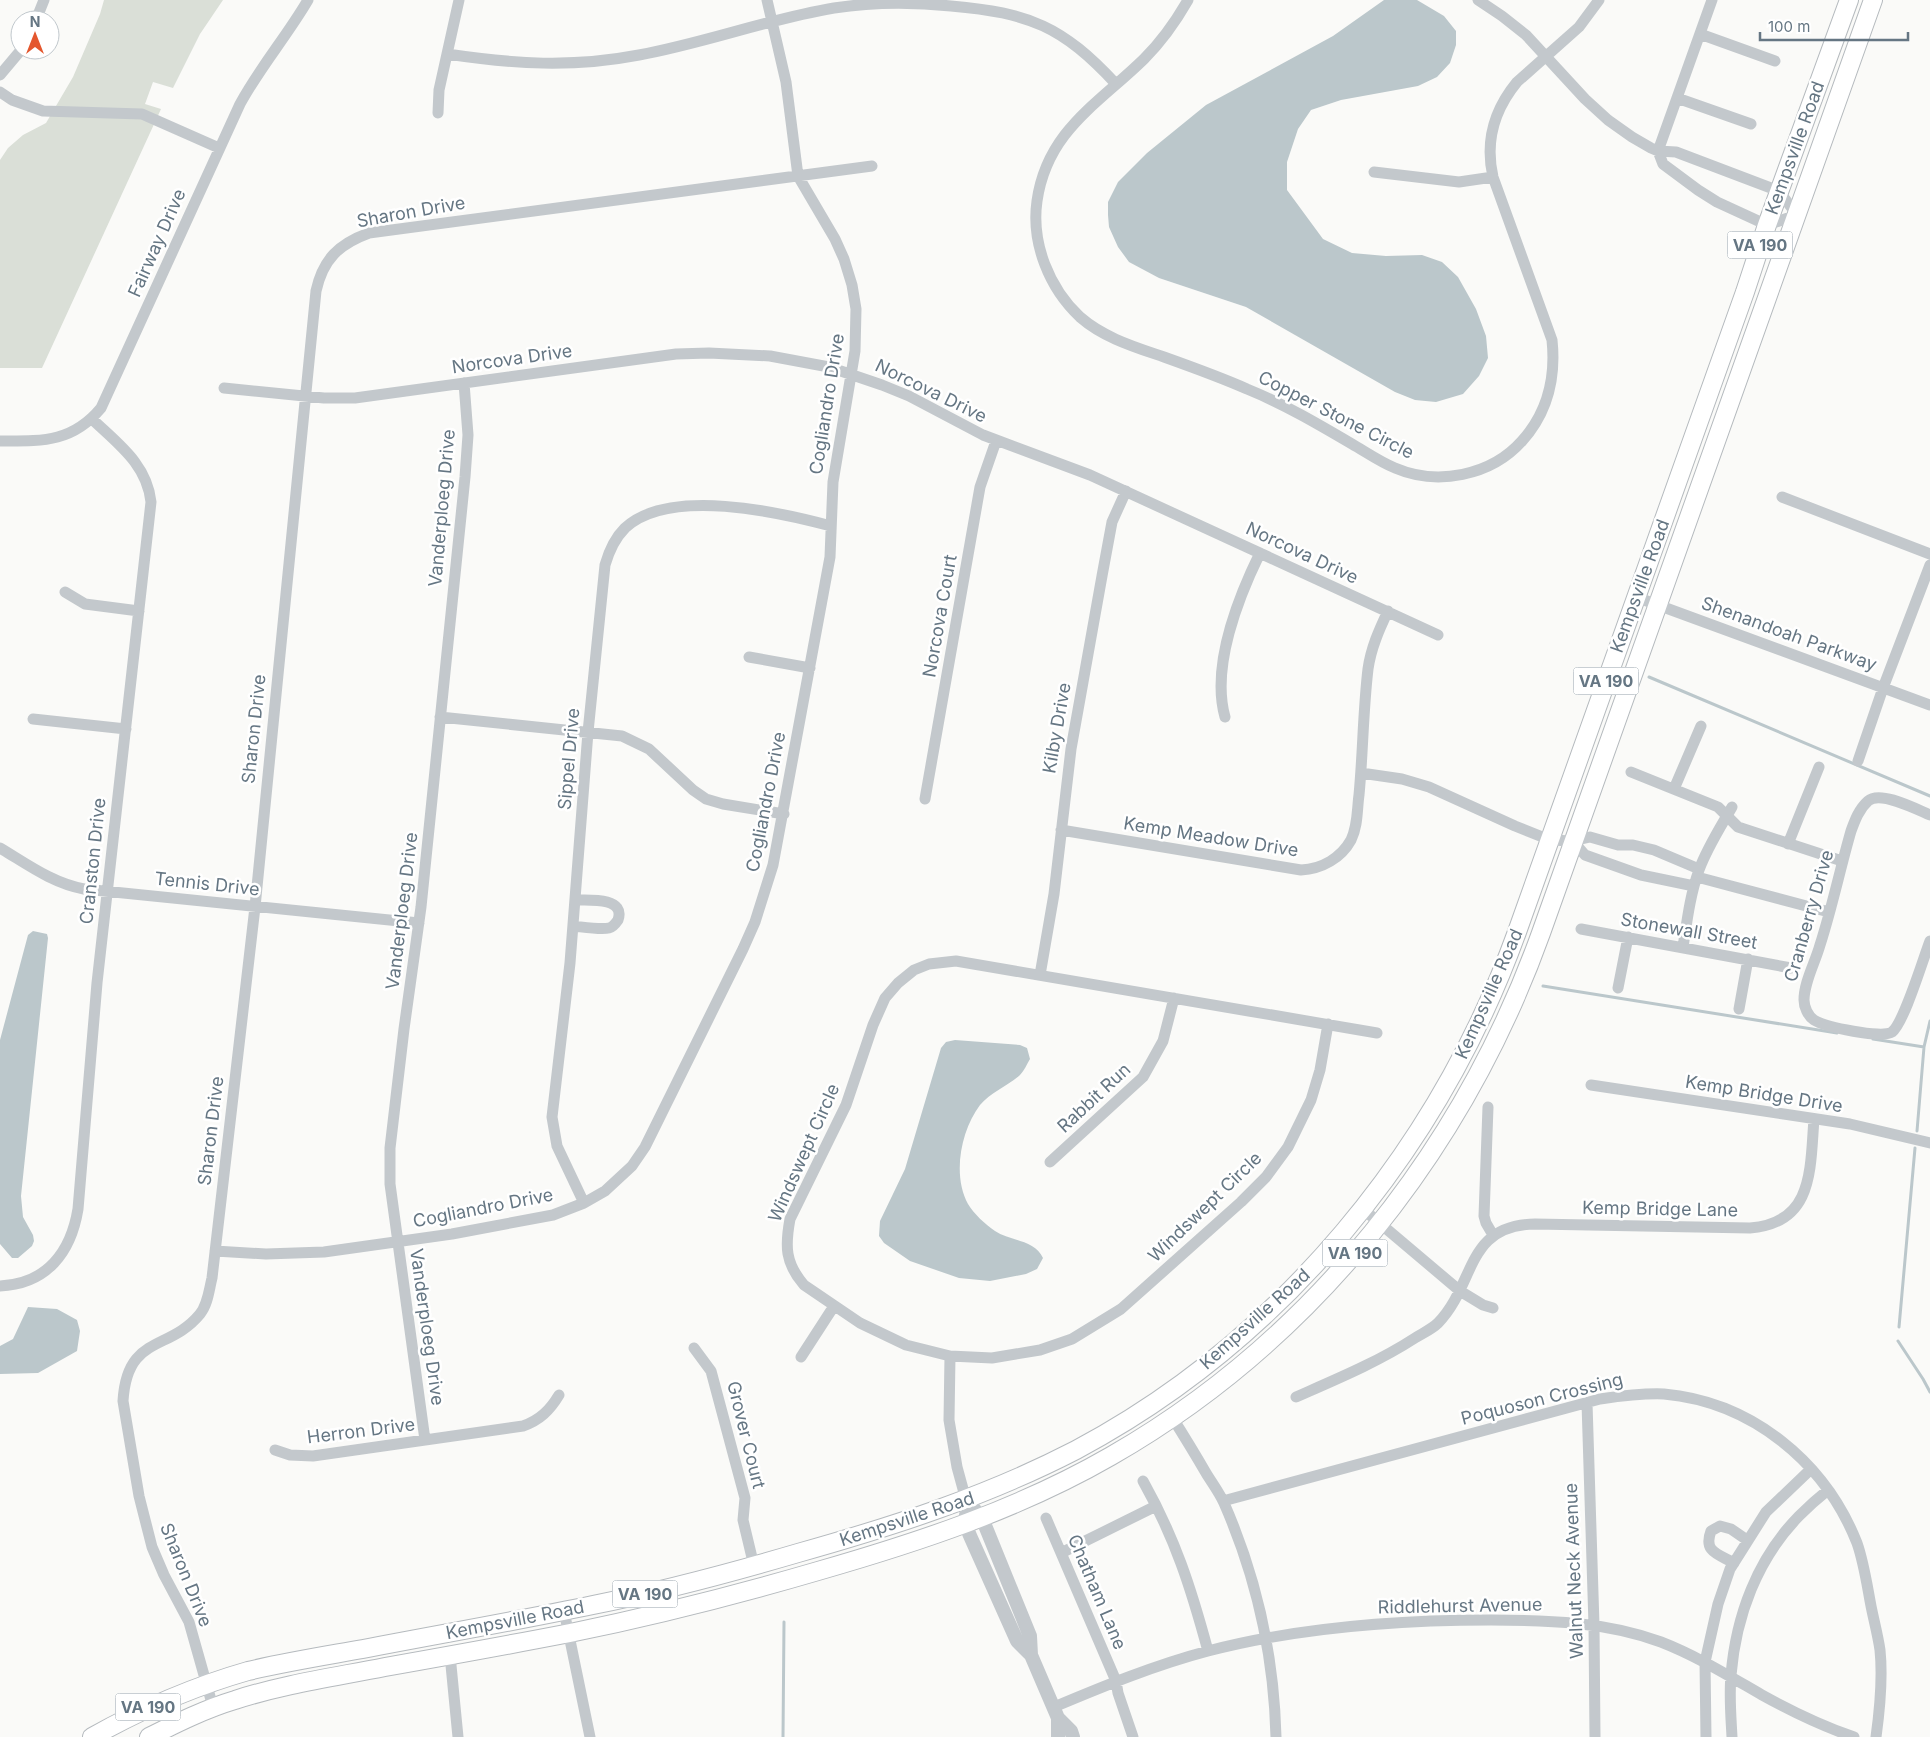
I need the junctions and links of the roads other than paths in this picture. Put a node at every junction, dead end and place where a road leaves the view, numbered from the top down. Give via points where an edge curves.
1 (308, 0) edge
2 (460, 0) edge
3 (768, 0) edge
4 (1188, 0) edge
5 (1478, 0) edge
6 (1599, 0) edge
7 (1712, 0) edge
8 (1849, 0) edge
9 (1873, 0) edge
10 (961, 3) edge
11 (773, 22) junction
12 (1700, 34) junction
13 (448, 54) junction
14 (1546, 56) junction
15 (13, 60) edge
16 (1775, 61) dead end
17 (0, 75) edge
18 (1116, 84) junction
19 (0, 92) edge
20 (1677, 98) junction
21 (438, 113) dead end
22 (1751, 124) dead end
23 (219, 148) junction
24 (1658, 151) junction
25 (872, 166) dead end
26 (1374, 172) dead end
27 (798, 176) junction
28 (1493, 177) junction
29 (1779, 192) junction
30 (1797, 214) junction
31 (1767, 225) junction
32 (851, 374) junction
33 (464, 383) junction
34 (224, 388) dead end
35 (306, 396) junction
36 (92, 419) junction
37 (0, 441) edge
38 (996, 441) junction
39 (1126, 491) junction
40 (1782, 497) dead end
41 (831, 526) junction
42 (1260, 553) junction
43 (1930, 554) edge
44 (1930, 565) edge
45 (65, 592) dead end
46 (1636, 597) junction
47 (1658, 604) junction
48 (139, 611) junction
49 (1388, 612) junction
50 (1438, 634) dead end
51 (749, 657) dead end
52 (810, 668) junction
53 (1883, 688) junction
54 (1930, 705) edge
55 (440, 717) junction
56 (1225, 717) dead end
57 (33, 719) dead end
58 (1701, 726) dead end
59 (126, 729) junction
60 (588, 732) junction
61 (1858, 761) dead end
62 (1818, 767) dead end
63 (1631, 772) dead end
64 (1361, 773) junction
65 (1674, 789) junction
66 (925, 799) dead end
67 (1729, 812) junction
68 (784, 814) junction
69 (1930, 815) edge
70 (1061, 830) junction
71 (1550, 840) junction
72 (1573, 841) junction
73 (1788, 844) junction
74 (0, 848) edge
75 (1842, 861) junction
76 (1697, 877) junction
77 (107, 891) junction
78 (576, 900) junction
79 (255, 907) junction
80 (1829, 912) junction
81 (419, 923) junction
82 (573, 926) junction
83 (1581, 929) dead end
84 (1628, 937) junction
85 (1930, 941) edge
86 (1682, 947) junction
87 (1748, 959) junction
88 (1791, 968) dead end
89 (1040, 975) junction
90 (1618, 988) dead end
91 (1174, 998) junction
92 (1739, 1009) dead end
93 (1328, 1024) junction
94 (1377, 1033) dead end
95 (1592, 1085) dead end
96 (1488, 1106) dead end
97 (1814, 1119) junction
98 (1930, 1143) edge
99 (1050, 1162) dead end
100 (584, 1204) junction
101 (1363, 1209) junction
102 (1379, 1224) junction
103 (1493, 1235) junction
104 (398, 1242) junction
105 (215, 1251) junction
106 (0, 1286) edge
107 (1460, 1291) junction
108 (834, 1306) junction
109 (1493, 1308) dead end
110 (694, 1348) dead end
111 (950, 1356) junction
112 (801, 1357) dead end
113 (558, 1395) dead end
114 (1296, 1397) dead end
115 (1587, 1403) junction
116 (1172, 1417) junction
117 (425, 1440) junction
118 (275, 1450) dead end
119 (1811, 1469) junction
120 (1143, 1481) dead end
121 (1828, 1490) junction
122 (966, 1500) junction
123 (1223, 1501) junction
124 (1156, 1506) junction
125 (982, 1518) junction
126 (1046, 1518) dead end
127 (965, 1524) junction
128 (1747, 1540) junction
129 (1061, 1553) junction
130 (1734, 1563) junction
131 (754, 1566) junction
132 (564, 1611) junction
133 (1594, 1625) junction
134 (568, 1633) junction
135 (1266, 1638) junction
136 (1208, 1651) junction
137 (450, 1655) junction
138 (1031, 1655) junction
139 (1705, 1662) junction
140 (1731, 1676) junction
141 (1116, 1681) junction
142 (206, 1684) junction
143 (213, 1707) junction
144 (1056, 1712) junction
145 (92, 1737) edge
146 (149, 1737) edge
147 (458, 1737) edge
148 (590, 1737) edge
149 (1058, 1737) edge
150 (1073, 1737) edge
151 (1133, 1737) edge
152 (1276, 1737) edge
153 (1596, 1737) edge
154 (1706, 1737) edge
155 (1732, 1737) edge
156 (1854, 1737) edge
157 (1876, 1737) edge

1 - 23 street, Fairway Drive via 248,89
2 - 13 street
3 - 11 street, Cogliandro Drive
4 - 18 street, Copper Stone Circle via 1166,34
5 - 14 street via 1526,35
6 - 14 street, Copper Stone Circle via 1579,27
7 - 12 street
8 - 29 main road, Kempsville Road / VA 190
9 - 30 main road, Kempsville Road / VA 190
10 - 11 street via 859,5
10 - 18 street via 1028,19 1061,35 1086,53
11 - 13 street via 640,55 591,62 525,64
11 - 27 street, Cogliandro Drive via 786,82
12 - 16 street
12 - 20 street
13 - 21 street via 438,90
14 - 24 street via 1585,100 1608,120
14 - 28 street, Copper Stone Circle via 1516,82 1496,116 1490,140
15 - 17 street
18 - 28 street, Copper Stone Circle via 1072,124 1053,149 1040,186 1036,208 1038,240 1050,277 1064,299 1080,317 1113,339 1250,390 1306,417 1389,465 1414,474 1456,476 1501,459 1528,434 1548,400 1553,378 1552,340
19 - 23 street via 43,111 142,114
20 - 22 street
20 - 24 street
23 - 36 street, Fairway Drive via 106,398
24 - 29 street via 1676,152
24 - 31 street via 1663,164 1698,190
25 - 27 street, Sharon Drive
26 - 28 street via 1459,182
27 - 32 street, Cogliandro Drive via 835,239 852,286 856,335
27 - 35 street, Sharon Drive via 368,233 354,239 328,260 318,281
29 - 30 street
29 - 31 main road, Kempsville Road / VA 190
30 - 31 street
30 - 47 main road, Kempsville Road / VA 190
31 - 46 main road, Kempsville Road / VA 190
32 - 33 street, Norcova Drive via 770,356 709,353 676,354
32 - 38 street, Norcova Drive via 909,396
32 - 41 street, Cogliandro Drive via 833,482
33 - 35 street, Norcova Drive via 355,398
33 - 55 street, Vanderploeg Drive via 468,444
34 - 35 street, Norcova Drive
35 - 79 street, Sharon Drive
36 - 37 street, Fairway Drive via 73,432 51,440
36 - 48 street, Cranston Drive via 138,465 150,491
38 - 39 street, Norcova Drive via 1061,463
38 - 66 street, Norcova Court via 980,488
39 - 42 street, Norcova Drive
39 - 70 street, Kilby Drive via 1112,522 1071,749
40 - 43 street
41 - 52 street, Cogliandro Drive via 830,557
41 - 60 street, Sippel Drive via 752,508 710,506 662,510 643,516 624,529 610,550 605,565
42 - 49 street, Norcova Drive
42 - 56 street via 1239,599 1230,630 1221,675 1220,702
44 - 53 street
45 - 48 street via 85,604
46 - 47 street, Shenandoah Parkway
46 - 71 main road, Kempsville Road / VA 190
47 - 53 street, Shenandoah Parkway
47 - 72 main road, Kempsville Road / VA 190
48 - 59 street, Cranston Drive
49 - 50 street, Norcova Drive
49 - 64 street, Kemp Meadow Drive via 1372,648 1368,667
51 - 52 street
52 - 68 street, Cogliandro Drive
53 - 54 street, Shenandoah Parkway
53 - 61 street
55 - 60 street
55 - 81 street, Vanderploeg Drive
57 - 59 street
58 - 65 street
59 - 77 street, Cranston Drive
60 - 68 street via 622,736 649,749 706,799
60 - 78 street, Sippel Drive
62 - 73 street
63 - 65 street
64 - 70 street, Kemp Meadow Drive via 1356,827 1351,840 1330,862 1310,870
64 - 71 street via 1429,787
65 - 67 street
67 - 73 street via 1738,827
67 - 76 street
68 - 100 street, Cogliandro Drive via 773,865 755,922 653,1133 639,1157 617,1181
69 - 75 street, Cranberry Drive via 1876,796 1858,813
70 - 89 street, Kilby Drive
71 - 72 street
71 - 101 main road, Kempsville Road / VA 190 via 1501,974 1471,1040 1418,1133
72 - 76 street via 1590,837 1654,850
72 - 76 street via 1585,855 1641,875
72 - 102 main road, Kempsville Road / VA 190 via 1528,968 1482,1068 1431,1154
73 - 75 street
74 - 77 street, Tennis Drive via 65,885
75 - 80 street, Cranberry Drive
76 - 80 street
76 - 86 street
77 - 79 street, Tennis Drive
77 - 106 street, Cranston Drive via 78,1209 73,1233 58,1259 40,1275
78 - 82 street, Sippel Drive
78 - 82 street via 613,903 619,917 610,928
79 - 81 street, Tennis Drive
79 - 105 street, Sharon Drive
80 - 85 street, Cranberry Drive via 1804,999 1808,1014 1821,1023 1883,1035 1891,1032 1902,1018
81 - 104 street, Vanderploeg Drive via 390,1148 390,1184
82 - 100 street, Sippel Drive via 552,1117 556,1146
83 - 84 street, Stonewall Street
84 - 86 street, Stonewall Street
84 - 90 street
86 - 87 street, Stonewall Street
87 - 88 street, Stonewall Street
87 - 92 street
89 - 91 street, Windswept Circle
89 - 108 street, Windswept Circle via 956,961 929,964 914,970 885,998 846,1105 790,1219 786,1240 789,1260 798,1278
91 - 93 street, Windswept Circle
91 - 99 street, Rabbit Run via 1163,1041 1143,1077
93 - 94 street, Windswept Circle
93 - 111 street, Windswept Circle via 1311,1100 1288,1147 1241,1202 1121,1309 1072,1339 1040,1350 992,1358
95 - 97 street, Kemp Bridge Drive
96 - 103 street via 1484,1216
97 - 98 street, Kemp Bridge Drive
97 - 103 street, Kemp Bridge Lane via 1805,1192 1794,1210 1775,1223 1750,1228 1521,1224
100 - 104 street, Cogliandro Drive via 520,1222
101 - 102 street
101 - 122 main road, Kempsville Road / VA 190 via 1279,1300 1199,1370 1140,1412 1077,1449
102 - 107 street
102 - 116 main road, Kempsville Road / VA 190 via 1330,1281 1285,1326 1223,1380
103 - 107 street, Kemp Bridge Lane via 1482,1246
104 - 105 street, Cogliandro Drive via 296,1254
104 - 117 street, Vanderploeg Drive
105 - 142 street, Sharon Drive via 204,1307 185,1327 156,1343 137,1359 126,1381 124,1401 139,1496 152,1547 189,1622
107 - 109 street
107 - 114 street, Kemp Bridge Lane via 1437,1324 1399,1348
108 - 111 street, Windswept Circle via 860,1323 906,1345
108 - 112 street
110 - 131 street, Grover Court via 711,1371 745,1498 743,1520
111 - 122 street via 949,1420
113 - 117 street, Herron Drive via 543,1416 523,1426
115 - 119 street, Poquoson Crossing via 1631,1394 1663,1394 1718,1405 1776,1436
115 - 123 street, Poquoson Crossing
115 - 133 street, Walnut Neck Avenue
116 - 123 street
116 - 125 main road, Kempsville Road / VA 190 via 1079,1474
117 - 118 street, Herron Drive via 313,1456 290,1455
119 - 121 street, Poquoson Crossing
119 - 128 street via 1766,1512
120 - 124 street
121 - 140 street via 1799,1516 1766,1560 1741,1615
121 - 157 street, Poquoson Crossing via 1847,1520 1865,1570 1880,1650
122 - 125 street
122 - 127 street
122 - 131 main road, Kempsville Road / VA 190 via 876,1531
123 - 135 street via 1243,1555
124 - 129 street
124 - 136 street via 1186,1574
125 - 127 main road, Kempsville Road / VA 190
125 - 138 street via 1030,1636
126 - 129 street, Chatham Lane
127 - 134 main road, Kempsville Road / VA 190 via 910,1544 700,1604
127 - 138 street via 1018,1641
128 - 130 street
128 - 130 street via 1720,1526 1711,1531 1709,1545 1712,1551
129 - 141 street, Chatham Lane
130 - 139 street via 1718,1604
131 - 132 main road, Kempsville Road / VA 190
132 - 134 street
132 - 142 main road, Kempsville Road / VA 190 via 264,1667
133 - 135 street, Riddlehurst Avenue via 1528,1620 1396,1622
133 - 139 street, Riddlehurst Avenue via 1660,1642
133 - 153 street, Walnut Neck Avenue
134 - 137 main road, Kempsville Road / VA 190
134 - 148 street
135 - 136 street, Riddlehurst Avenue
135 - 152 street
136 - 141 street, Riddlehurst Avenue
137 - 143 main road, Kempsville Road / VA 190 via 285,1686
137 - 147 street
138 - 144 street
139 - 140 street, Riddlehurst Avenue
139 - 154 street
140 - 155 street
140 - 156 street, Riddlehurst Avenue via 1799,1714
141 - 144 street, Riddlehurst Avenue
141 - 151 street, Chatham Lane
142 - 143 street, Sharon Drive
142 - 145 main road, Kempsville Road / VA 190 via 162,1700
143 - 146 main road, Kempsville Road / VA 190
144 - 149 street
144 - 150 street

